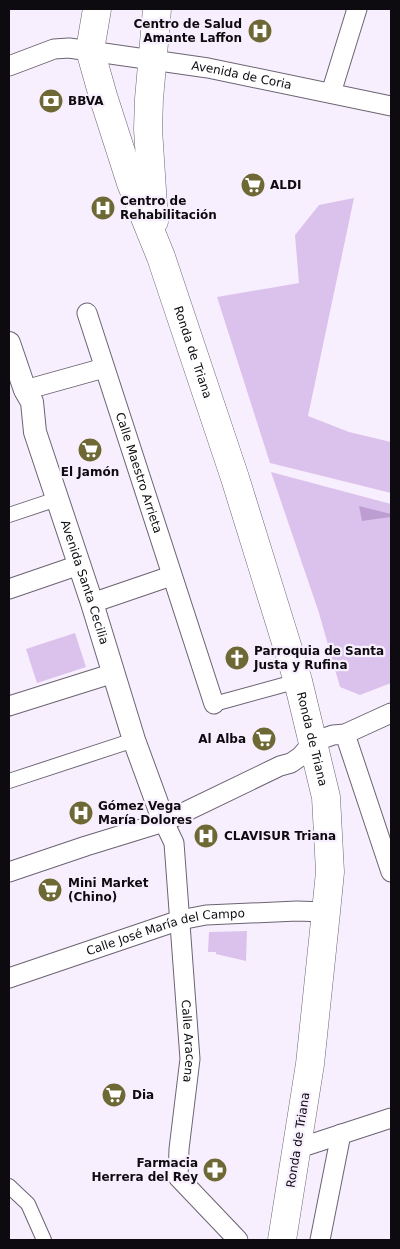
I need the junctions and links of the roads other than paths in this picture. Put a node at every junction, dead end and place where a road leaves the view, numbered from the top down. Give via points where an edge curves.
1 (97, 9) edge
2 (157, 9) edge
3 (357, 9) edge
4 (93, 50) junction
5 (152, 59) junction
6 (9, 66) edge
7 (331, 93) junction
8 (391, 106) edge
9 (152, 210) junction
10 (160, 256) junction
11 (86, 313) dead end
12 (9, 343) edge
13 (104, 368) junction
14 (25, 390) junction
15 (57, 499) junction
16 (9, 515) edge
17 (79, 565) junction
18 (171, 576) junction
19 (9, 589) edge
20 (92, 603) junction
21 (114, 673) junction
22 (298, 681) junction
23 (214, 704) joint
24 (9, 706) edge
25 (391, 713) edge
26 (345, 734) junction
27 (134, 740) junction
28 (313, 742) junction
29 (9, 781) edge
30 (164, 822) junction
31 (9, 872) edge
32 (391, 872) edge
33 (326, 912) junction
34 (180, 920) junction
35 (9, 978) edge
36 (391, 1118) edge
37 (341, 1134) junction
38 (296, 1149) junction
39 (9, 1186) edge
40 (44, 1240) edge
41 (238, 1240) edge
42 (282, 1240) edge
43 (320, 1240) edge

1 - 4 main road
2 - 5 main road, Ronda de Triana
3 - 7 street
4 - 5 street, Avenida de Coria
4 - 6 street, Avenida de Coria via 54,49
4 - 9 street, Ronda de Triana via 115,88
4 - 10 main road, Ronda de Triana via 104,101
5 - 7 street, Avenida de Coria
5 - 9 main road, Ronda de Triana via 148,129
7 - 8 street, Avenida de Coria
9 - 10 main road, Ronda de Triana
10 - 22 main road, Ronda de Triana via 235,478
11 - 13 street, Calle Maestro Arrieta
12 - 14 street, Avenida Santa Cecilia
13 - 14 street
13 - 18 street, Calle Maestro Arrieta
14 - 15 street, Avenida Santa Cecilia via 32,402 35,432
15 - 16 street
15 - 17 street, Avenida Santa Cecilia
17 - 19 street
17 - 20 street, Avenida Santa Cecilia
18 - 20 street
18 - 23 street, Calle Maestro Arrieta
20 - 21 street, Avenida Santa Cecilia
21 - 24 street
21 - 27 street, Avenida Santa Cecilia
22 - 23 street
22 - 28 main road, Ronda de Triana
25 - 26 street
26 - 28 street via 333,734
26 - 32 street
27 - 29 street
27 - 30 street, Avenida Santa Cecilia
28 - 30 street via 291,763
28 - 33 main road, Ronda de Triana via 326,797 330,872
30 - 31 street
30 - 34 street, Calle Aracena via 174,843
33 - 34 street, Calle José María del Campo via 206,915
33 - 38 main road, Ronda de Triana via 310,1064
34 - 35 street, Calle José María del Campo
34 - 41 street, Calle Aracena via 190,1059 178,1177
36 - 37 street
37 - 38 street
37 - 43 street
38 - 42 main road, Ronda de Triana
39 - 40 street via 28,1204

